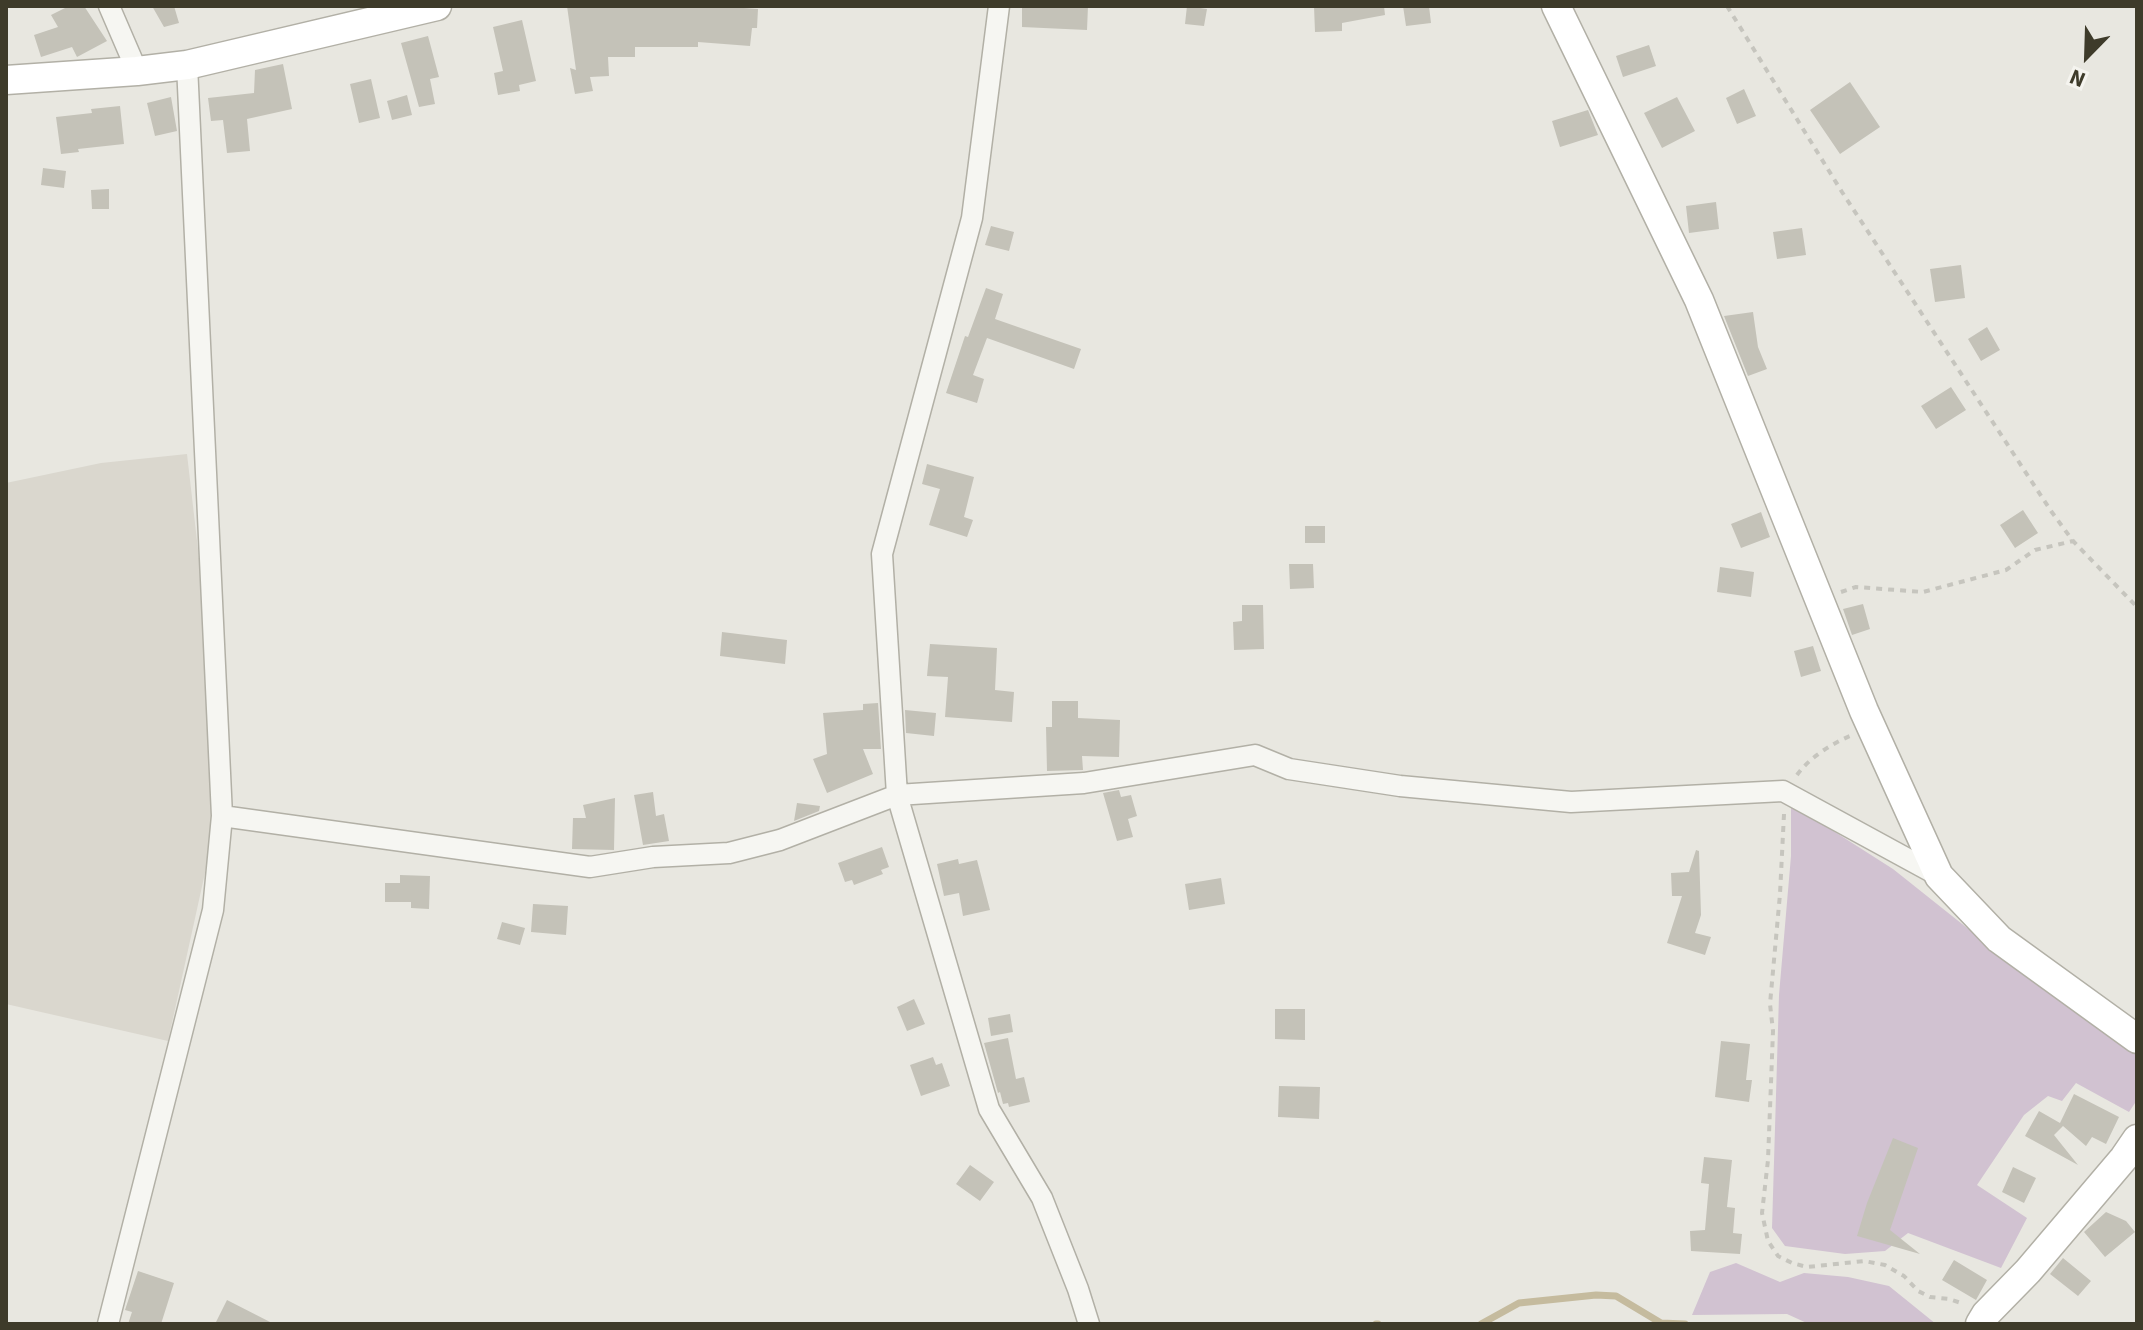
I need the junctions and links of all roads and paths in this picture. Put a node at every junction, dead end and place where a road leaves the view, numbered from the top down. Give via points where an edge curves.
1 (109, 6) edge
2 (437, 6) edge
3 (999, 6) edge
4 (1556, 6) edge
5 (1727, 6) edge
6 (187, 65) junction
7 (137, 71) junction
8 (6, 80) edge
9 (2073, 541) junction
10 (1819, 599) junction
11 (2137, 607) edge
12 (1864, 711) junction
13 (1783, 791) junction
14 (897, 795) junction
15 (222, 816) junction
16 (1939, 876) junction
17 (2137, 1039) edge
18 (2136, 1142) edge
19 (1983, 1319) edge
20 (108, 1324) edge
21 (1089, 1324) edge

1 - 7 street
2 - 6 street
3 - 14 street via 972,218 882,554
4 - 10 street via 1699,300
5 - 9 path via 1842,192
6 - 7 street
6 - 15 street
7 - 8 street
9 - 10 path via 2035,550 2006,570 1923,592 1856,587
9 - 11 path
10 - 12 street
12 - 13 path via 1855,734 1806,763
12 - 16 street
13 - 14 street via 1571,802 1400,786 1289,769 1255,755 1084,783
13 - 16 street
13 - 19 path via 1762,1213 1768,1241 1778,1256 1807,1267 1864,1261 1885,1265 1918,1291 1949,1299
14 - 15 street via 780,840 729,853 590,867
14 - 21 street via 989,1109 1042,1198
15 - 20 street via 213,910
16 - 17 street via 1999,939
18 - 19 street

